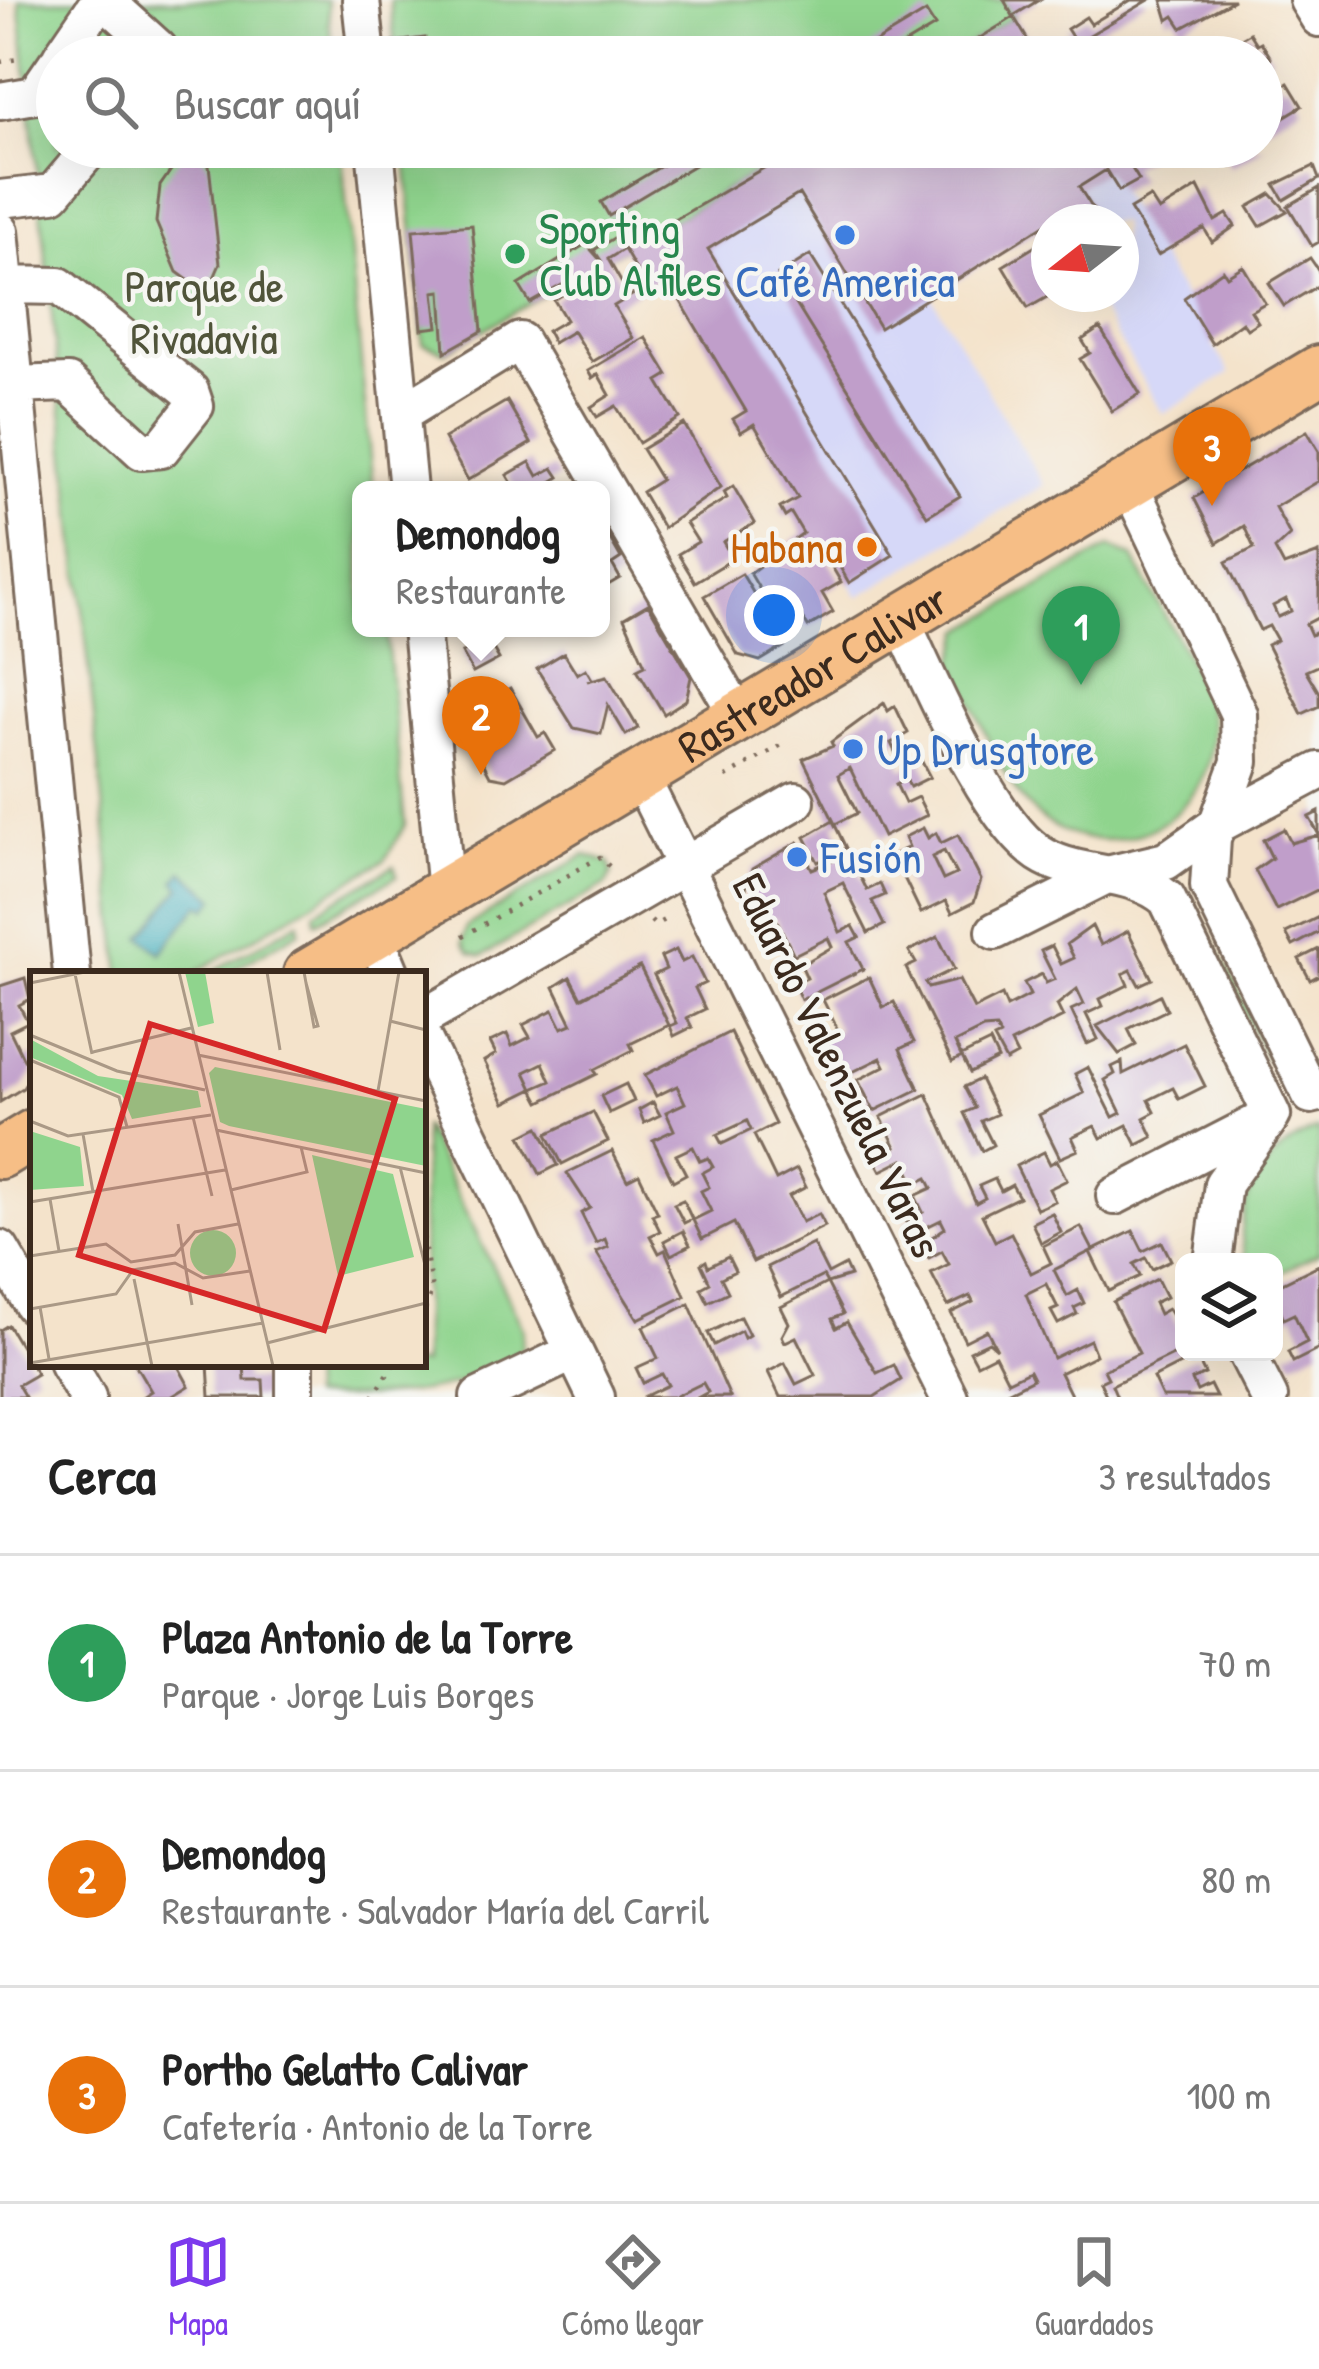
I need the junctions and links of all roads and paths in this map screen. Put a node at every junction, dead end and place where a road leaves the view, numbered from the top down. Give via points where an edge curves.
1 (362, 0) edge
2 (1308, 0) edge
3 (1319, 18) edge
4 (75, 36) edge
5 (145, 36) edge
6 (365, 36) edge
7 (19, 59) dead end
8 (0, 62) edge
9 (36, 94) edge
10 (0, 101) edge
11 (74, 168) edge
12 (377, 168) edge
13 (0, 199) edge
14 (0, 231) edge
15 (5, 285) junction
16 (1319, 370) edge
17 (15, 385) junction
18 (400, 414) junction
19 (407, 481) edge
20 (602, 481) edge
21 (1129, 484) junction
22 (610, 495) edge
23 (901, 620) junction
24 (422, 637) edge
25 (739, 717) junction
26 (788, 742) dead end
27 (1319, 771) edge
28 (640, 776) junction
29 (726, 777) dead end
30 (796, 801) dead end
31 (1217, 824) junction
32 (685, 866) junction
33 (610, 867) dead end
34 (1107, 875) junction
35 (454, 914) junction
36 (995, 931) dead end
37 (383, 954) edge
38 (72, 971) edge
39 (319, 971) edge
40 (426, 1016) edge
41 (426, 1045) edge
42 (1316, 1093) edge
43 (1272, 1115) junction
44 (30, 1136) edge
45 (0, 1154) edge
46 (1114, 1196) dead end
47 (0, 1249) edge
48 (1213, 1253) edge
49 (426, 1255) edge
50 (30, 1300) edge
51 (426, 1307) edge
52 (574, 1352) junction
53 (1251, 1361) edge
54 (70, 1367) edge
55 (295, 1367) edge
56 (392, 1367) edge
57 (87, 1397) edge
58 (296, 1397) edge
59 (373, 1397) edge
60 (479, 1397) edge
61 (596, 1397) edge
62 (949, 1397) edge
63 (1269, 1397) edge

1 - 6 street
2 - 3 street
4 - 5 street via 107,2
7 - 8 path
9 - 10 street
11 - 13 street via 53,193
12 - 18 street
14 - 15 street
15 - 17 street
15 - 17 street via 59,286 190,392 195,406 161,449 142,451 68,383
16 - 21 main road, Rastreador Calivar
17 - 38 street
18 - 19 street
18 - 20 street via 520,340
21 - 23 main road, Rastreador Calivar
21 - 31 street via 1239,714 1240,762
22 - 25 street
23 - 25 main road, Rastreador Calivar
23 - 34 street via 1012,832 1060,865
24 - 35 street
25 - 28 main road, Rastreador Calivar
26 - 29 path
27 - 31 street
28 - 32 street, Eduardo Valenzuela Varas
28 - 35 main road, Rastreador Calivar
30 - 32 street
31 - 34 street via 1166,861
31 - 42 street via 1209,886
32 - 40 street
32 - 62 street, Eduardo Valenzuela Varas
33 - 35 path via 600,857
34 - 36 street
34 - 43 street via 1139,881 1167,899
35 - 37 main road, Rastreador Calivar
37 - 39 main road, Rastreador Calivar
41 - 52 street
42 - 43 street
43 - 46 street
43 - 48 street via 1223,1184
44 - 45 main road
47 - 50 street
49 - 51 path
52 - 60 street
52 - 61 street
53 - 63 street
54 - 57 street
55 - 58 street
56 - 59 path

